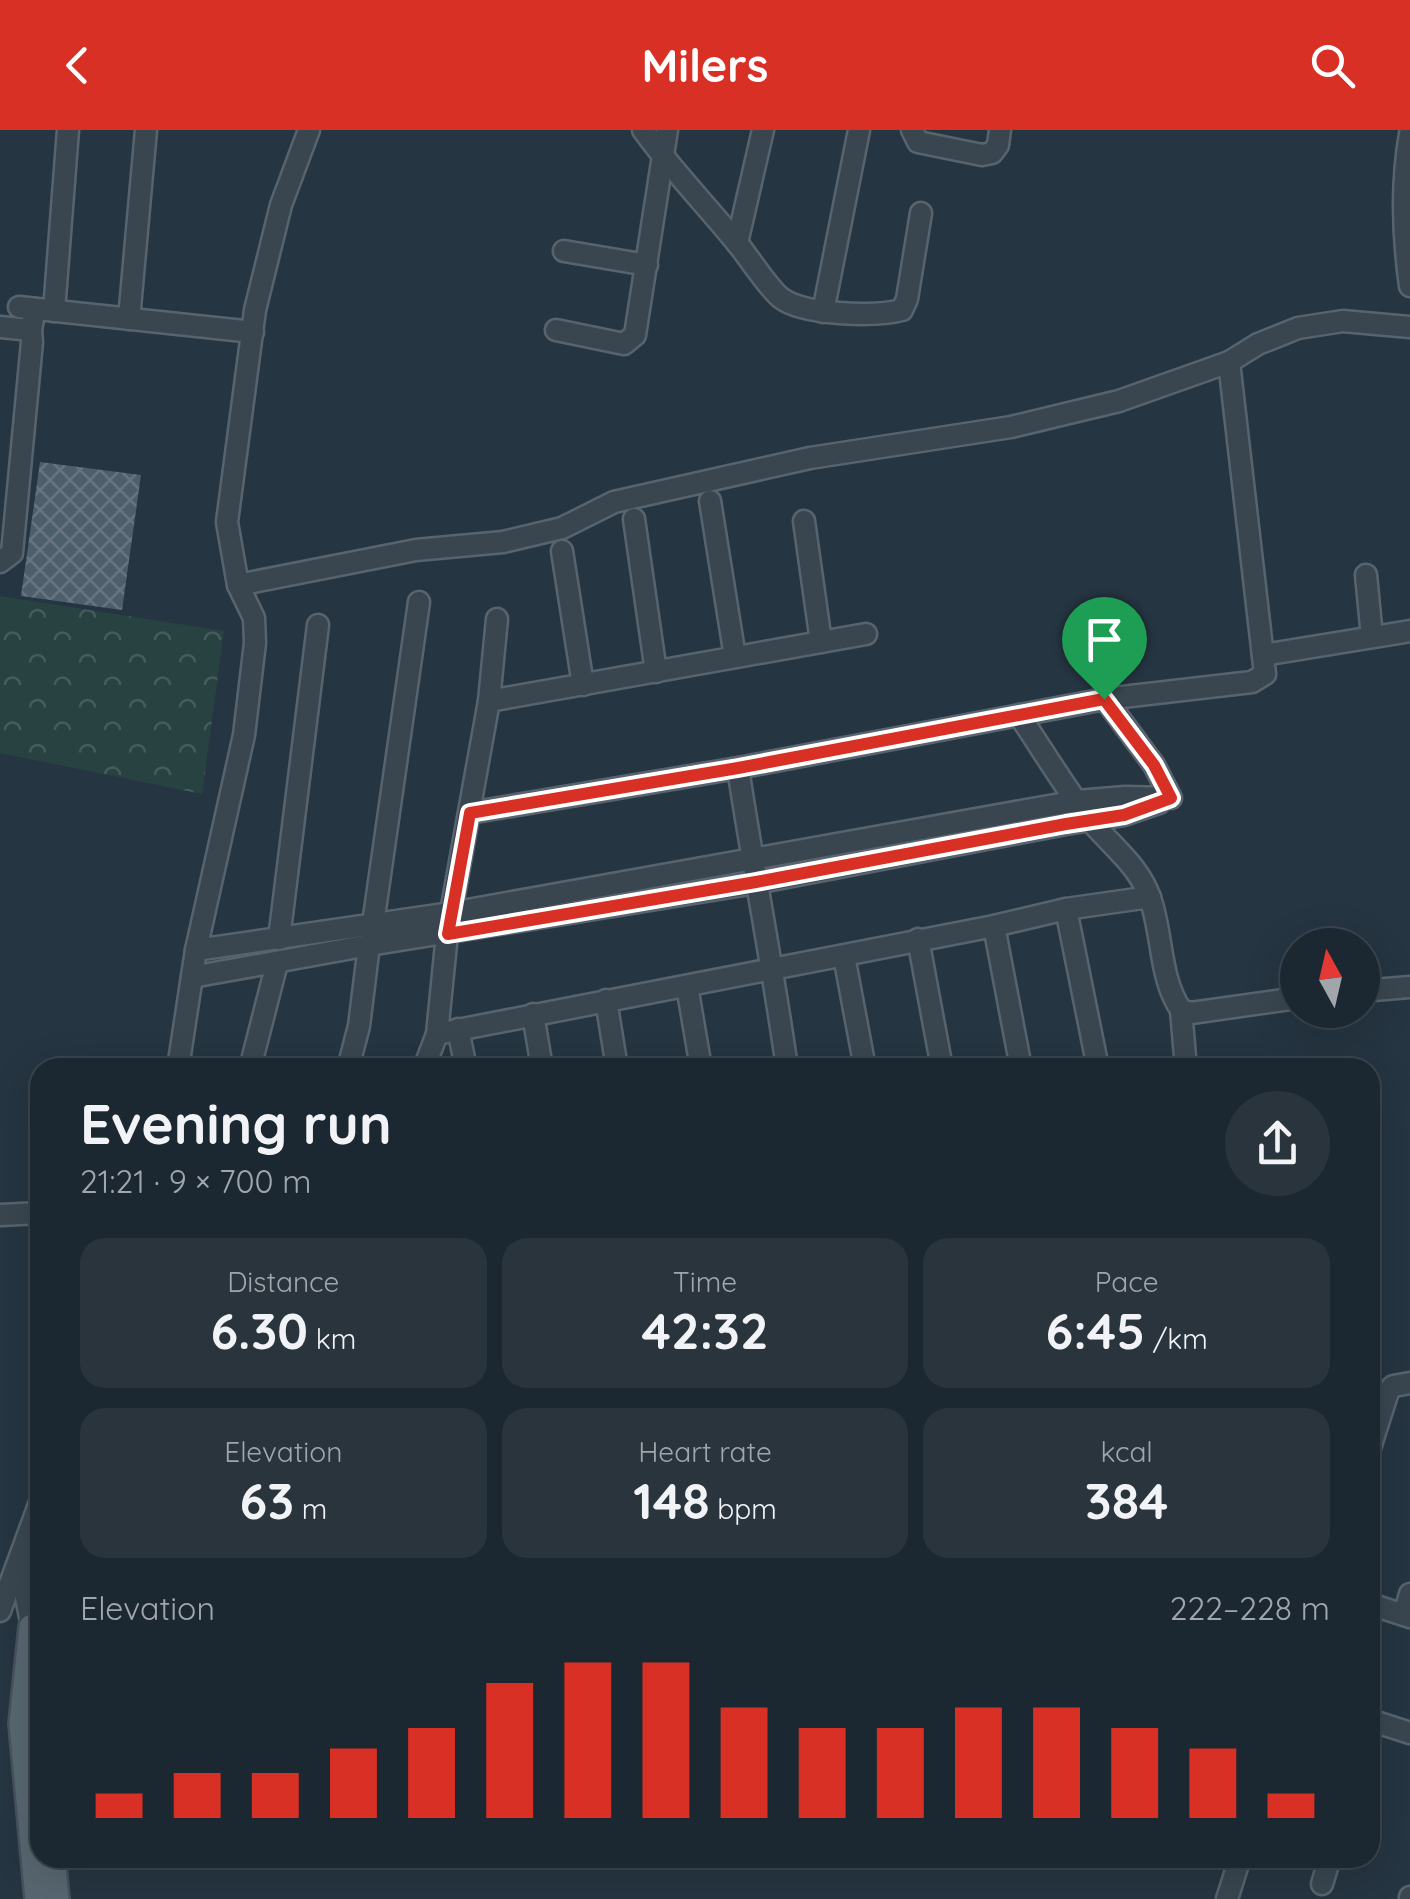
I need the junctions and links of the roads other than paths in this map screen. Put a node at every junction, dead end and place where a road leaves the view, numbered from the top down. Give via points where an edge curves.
1 (68, 130) edge
2 (146, 130) edge
3 (309, 130) edge
4 (643, 130) edge
5 (668, 130) edge
6 (763, 130) edge
7 (859, 130) edge
8 (912, 130) edge
9 (1000, 130) edge
10 (1410, 134) edge
11 (663, 158) junction
12 (921, 213) dead end
13 (737, 242) junction
14 (564, 251) dead end
15 (646, 265) junction
16 (1410, 286) edge
17 (823, 312) junction
18 (35, 314) junction
19 (129, 319) junction
20 (0, 326) edge
21 (1410, 327) edge
22 (556, 330) dead end
23 (252, 332) junction
24 (1229, 362) junction
25 (710, 501) dead end
26 (634, 519) dead end
27 (804, 521) dead end
28 (562, 551) dead end
29 (0, 562) edge
30 (1366, 574) dead end
31 (238, 585) junction
32 (418, 602) dead end
33 (497, 618) dead end
34 (318, 625) dead end
35 (1410, 631) edge
36 (866, 634) dead end
37 (1372, 637) junction
38 (821, 642) junction
39 (1263, 654) junction
40 (735, 657) junction
41 (656, 672) junction
42 (583, 685) junction
43 (1104, 699) junction
44 (490, 701) junction
45 (1020, 715) junction
46 (738, 768) junction
47 (1171, 798) junction
48 (1077, 801) junction
49 (470, 813) junction
50 (1090, 820) junction
51 (752, 860) junction
52 (756, 882) junction
53 (1150, 896) junction
54 (1066, 909) junction
55 (449, 923) junction
56 (373, 924) junction
57 (994, 926) junction
58 (279, 939) junction
59 (918, 940) junction
60 (370, 946) junction
61 (196, 950) junction
62 (844, 956) junction
63 (278, 963) junction
64 (773, 968) junction
65 (192, 977) junction
66 (687, 986) junction
67 (1410, 988) edge
68 (1380, 990) edge
69 (606, 1000) junction
70 (1280, 1001) edge
71 (1181, 1010) junction
72 (533, 1014) junction
73 (458, 1029) junction
74 (437, 1034) junction
75 (180, 1058) edge
76 (253, 1058) edge
77 (351, 1058) edge
78 (428, 1058) edge
79 (464, 1058) edge
80 (540, 1058) edge
81 (615, 1058) edge
82 (699, 1058) edge
83 (786, 1058) edge
84 (862, 1058) edge
85 (940, 1058) edge
86 (1019, 1058) edge
87 (1096, 1058) edge
88 (1185, 1058) edge
89 (30, 1213) edge
90 (0, 1214) edge
91 (1410, 1384) edge
92 (1380, 1417) edge
93 (30, 1530) edge
94 (19, 1560) junction
95 (1380, 1605) edge
96 (1408, 1609) edge
97 (0, 1611) edge
98 (30, 1617) edge
99 (30, 1646) edge
100 (1380, 1725) edge
101 (1410, 1733) edge
102 (30, 1812) edge
103 (35, 1868) edge
104 (53, 1868) edge
105 (1237, 1868) edge
106 (1327, 1868) edge
107 (1322, 1884) dead end
108 (38, 1899) edge
109 (56, 1899) edge
110 (1227, 1899) edge

1 - 18 street
2 - 19 street
3 - 23 street via 281,205
4 - 11 street
5 - 11 street
6 - 13 street
7 - 17 street
8 - 9 street via 918,142 982,155 992,154
10 - 16 street via 1404,247
11 - 13 street
11 - 15 street
12 - 17 street via 902,310
13 - 17 street via 781,298
14 - 15 street
15 - 22 street via 635,334 624,344
18 - 19 street
18 - 20 street
18 - 29 street via 12,553
19 - 23 street
21 - 24 street via 1343,321 1298,328
23 - 31 street via 227,522
24 - 31 street via 1119,401 1011,428 810,458 614,502 562,528 502,542 416,550
24 - 39 street
25 - 40 street
26 - 41 street
27 - 38 street
28 - 42 street
30 - 37 street
31 - 61 street via 254,618 246,716
32 - 56 street
33 - 44 street
34 - 58 street
35 - 37 street
36 - 38 street
37 - 39 street
38 - 40 street
39 - 43 street via 1265,674 1252,682
40 - 41 street
41 - 42 street
42 - 44 street
43 - 45 street
43 - 47 street
44 - 49 street
45 - 46 street
45 - 48 street
46 - 49 street
46 - 51 street
47 - 48 street
47 - 50 street
48 - 50 street
48 - 51 street
49 - 55 street
50 - 52 street
50 - 53 street via 1126,856
51 - 52 street
51 - 55 street
52 - 55 street
52 - 64 street
53 - 54 street
53 - 71 street
54 - 57 street
54 - 87 street
55 - 56 street
55 - 60 street
55 - 74 street
56 - 58 street
57 - 59 street
57 - 86 street
58 - 61 street
59 - 62 street
59 - 85 street
60 - 63 street
60 - 77 street
61 - 65 street
62 - 64 street
62 - 84 street
63 - 65 street
63 - 76 street
64 - 66 street
64 - 83 street
65 - 75 street
66 - 69 street
66 - 82 street
67 - 68 street
69 - 72 street
69 - 81 street
70 - 71 street
71 - 88 street
72 - 73 street
72 - 80 street
73 - 74 street
73 - 79 street
74 - 78 street
89 - 90 street
91 - 92 street via 1388,1392
93 - 94 street
94 - 97 street
94 - 98 street
95 - 96 street
99 - 102 main road via 22,1724
100 - 101 street
103 - 108 main road
104 - 109 main road
105 - 110 street
106 - 107 street

